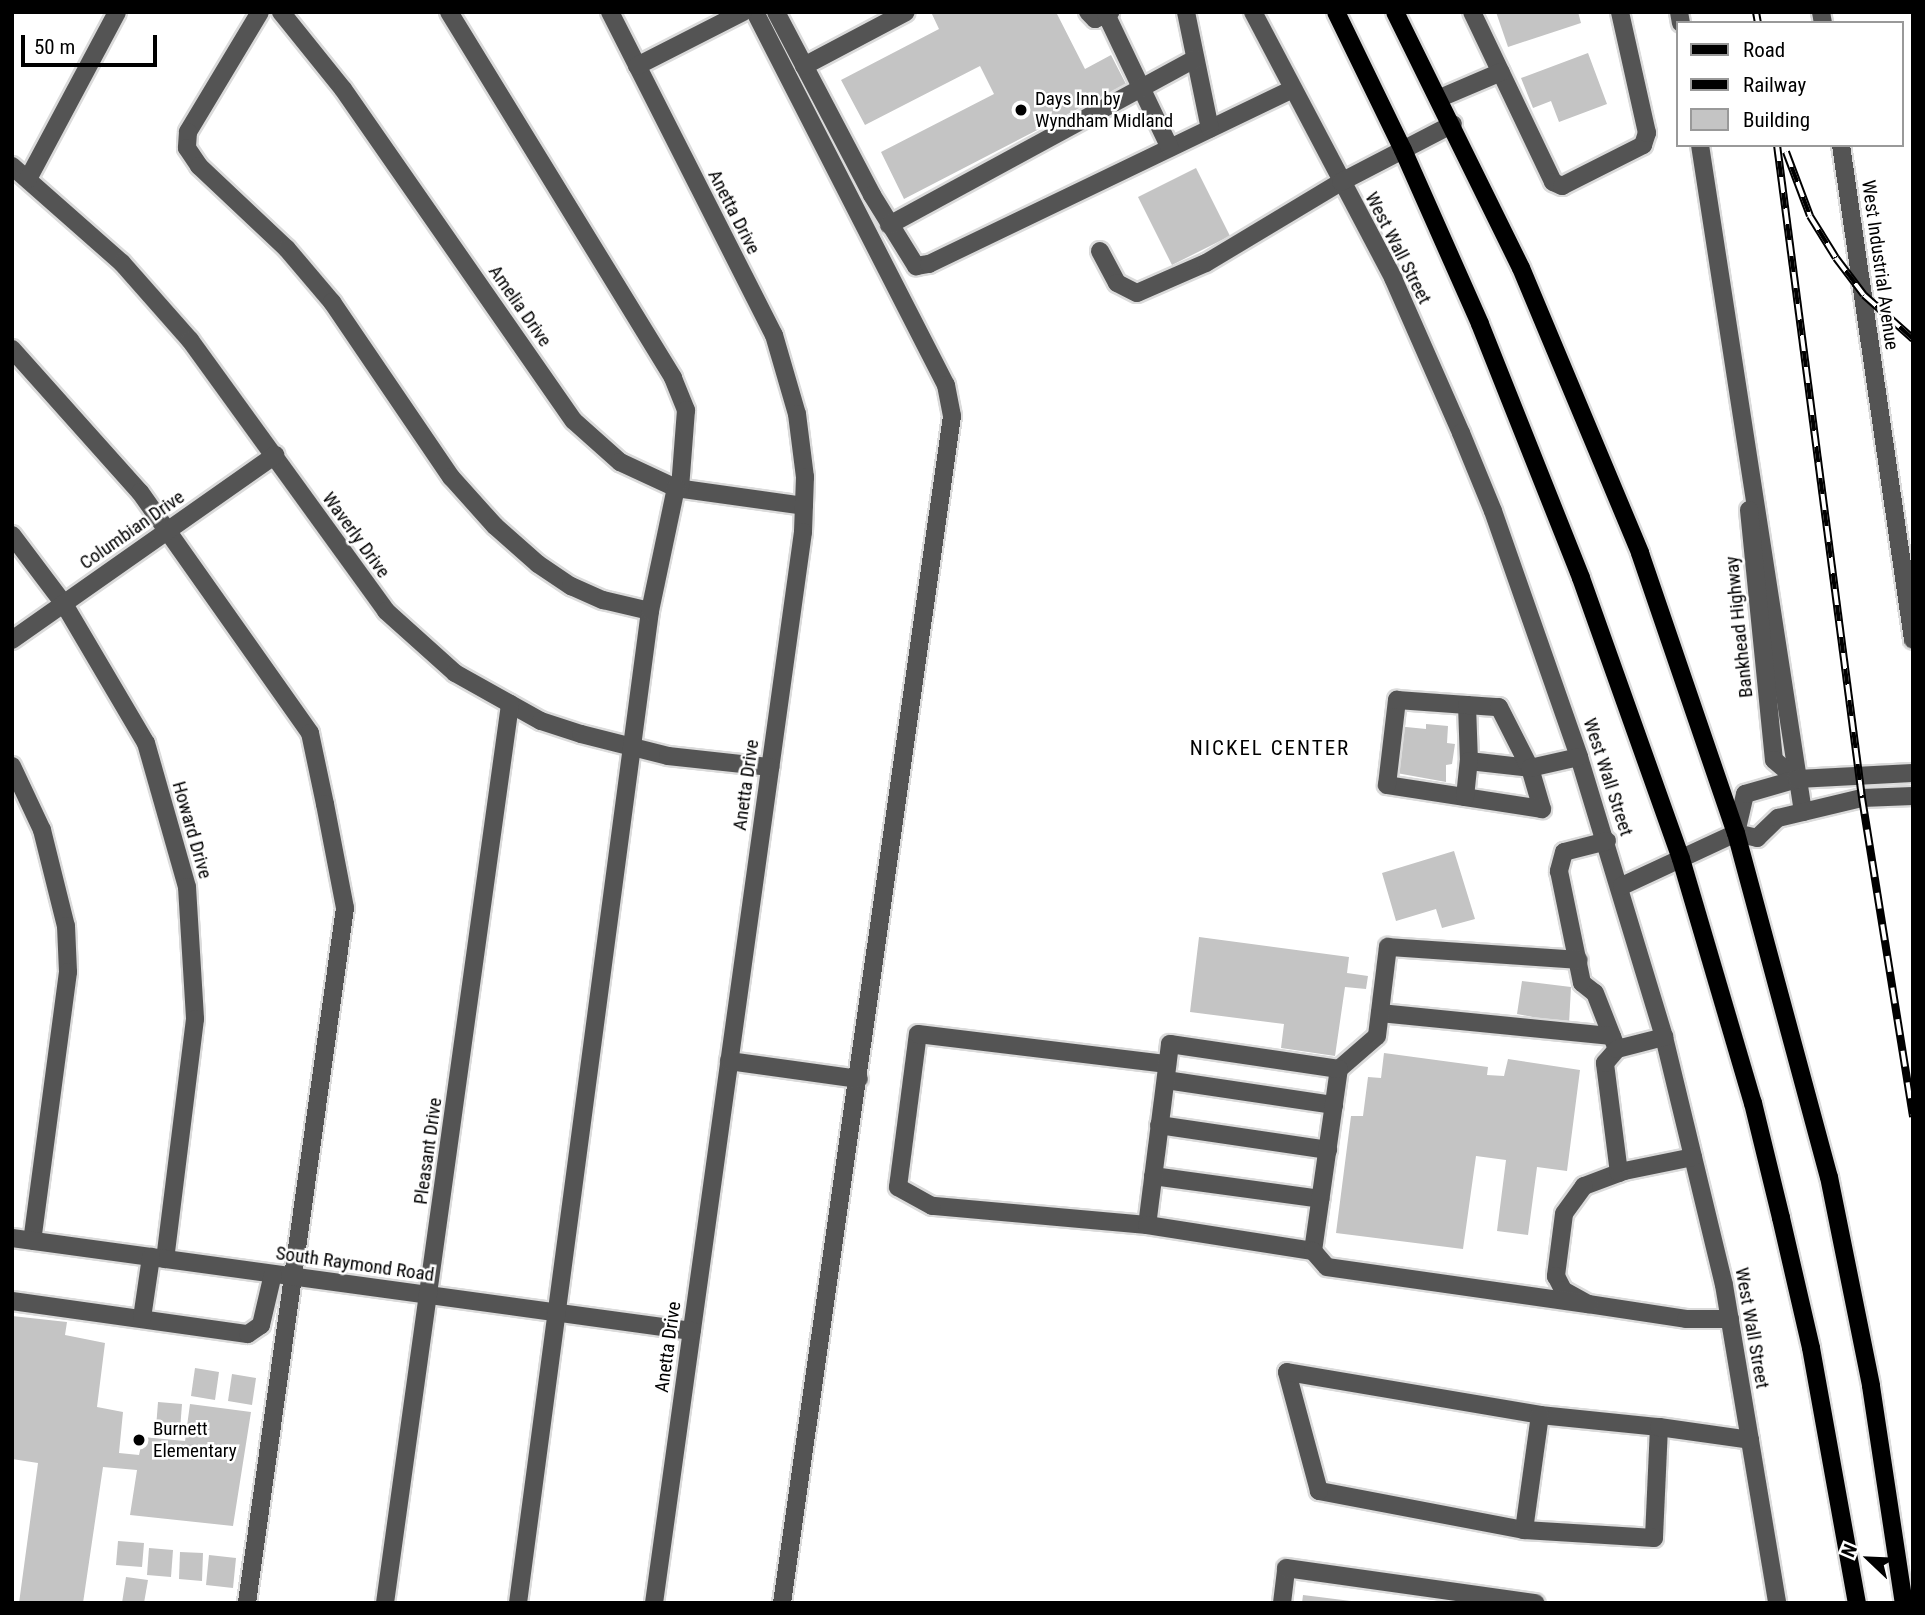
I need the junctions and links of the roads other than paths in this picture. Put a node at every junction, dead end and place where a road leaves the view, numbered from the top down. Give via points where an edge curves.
1 (117, 12) edge
2 (260, 12) edge
3 (281, 12) edge
4 (449, 12) edge
5 (610, 12) edge
6 (743, 12) edge
7 (755, 12) edge
8 (776, 12) edge
9 (906, 12) edge
10 (1186, 12) edge
11 (1253, 12) edge
12 (1336, 12) edge
13 (1395, 12) edge
14 (1472, 12) edge
15 (1620, 12) edge
16 (1101, 13) edge
17 (1195, 59) junction
18 (637, 66) junction
19 (804, 66) junction
20 (1501, 72) junction
21 (1293, 89) junction
22 (1143, 91) junction
23 (1440, 99) junction
24 (1453, 124) junction
25 (1210, 129) junction
26 (1700, 147) edge
27 (1841, 147) edge
28 (1170, 148) junction
29 (1403, 150) junction
30 (12, 166) edge
31 (28, 179) junction
32 (1341, 182) junction
33 (889, 225) junction
34 (1100, 251) dead end
35 (12, 349) edge
36 (275, 455) junction
37 (678, 488) junction
38 (804, 506) junction
39 (167, 531) junction
40 (12, 535) edge
41 (64, 604) junction
42 (650, 611) junction
43 (12, 640) edge
44 (1913, 640) edge
45 (510, 704) junction
46 (1467, 705) junction
47 (632, 747) junction
48 (1579, 757) junction
49 (1468, 761) junction
50 (12, 766) edge
51 (770, 767) junction
52 (1530, 768) junction
53 (1913, 774) edge
54 (1797, 779) junction
55 (1913, 796) edge
56 (1465, 797) junction
57 (1803, 812) junction
58 (1736, 833) junction
59 (1607, 841) junction
60 (1681, 859) junction
61 (1622, 886) junction
62 (1579, 960) junction
63 (1380, 1013) junction
64 (1664, 1037) junction
65 (1614, 1042) junction
66 (729, 1061) junction
67 (1339, 1069) junction
68 (1166, 1072) junction
69 (859, 1079) junction
70 (1334, 1105) junction
71 (1159, 1125) junction
72 (1328, 1150) junction
73 (1693, 1157) junction
74 (1619, 1173) junction
75 (1153, 1176) junction
76 (1320, 1199) junction
77 (1147, 1225) junction
78 (12, 1238) edge
79 (32, 1241) junction
80 (1313, 1251) junction
81 (158, 1258) junction
82 (272, 1274) junction
83 (295, 1277) junction
84 (429, 1295) junction
85 (12, 1301) edge
86 (1588, 1304) junction
87 (558, 1313) junction
88 (142, 1318) junction
89 (1730, 1319) junction
90 (692, 1331) junction
91 (1540, 1415) junction
92 (1659, 1427) junction
93 (1750, 1440) junction
94 (1524, 1530) junction
95 (247, 1603) edge
96 (385, 1603) edge
97 (518, 1603) edge
98 (654, 1603) edge
99 (782, 1603) edge
100 (1282, 1603) edge
101 (1536, 1603) edge
102 (1777, 1603) edge
103 (1857, 1603) edge
104 (1904, 1603) edge

1 - 31 street
2 - 42 street via 188,132 187,148 199,166 287,249 332,302 452,477 495,526 571,586 603,600
3 - 37 street, Amelia Drive via 343,89 574,421 620,462
4 - 37 street via 673,378 687,410
5 - 18 street, Anetta Drive
6 - 18 street
7 - 69 street via 947,385 952,416
8 - 19 street
9 - 19 street
10 - 17 street
11 - 21 street, West Wall Street
12 - 29 main road, West Wall Street
13 - 23 main road
14 - 20 street
15 - 20 street via 1647,133 1643,145 1562,186 1553,182
16 - 22 street
17 - 22 street
17 - 25 street
18 - 38 street, Anetta Drive via 774,335 798,421
19 - 33 street
20 - 23 street
21 - 25 street
21 - 32 street, West Wall Street
22 - 28 street
22 - 33 street
23 - 24 main road
24 - 29 street
24 - 58 main road via 1521,268 1640,553
25 - 28 street
26 - 54 street, Bankhead Highway
27 - 44 street, West Industrial Avenue
28 - 33 street via 929,264 916,266 907,258
29 - 32 street
29 - 60 main road, West Wall Street via 1480,324 1581,579
30 - 31 street, Waverly Drive
31 - 36 street, Waverly Drive via 122,263 190,340
32 - 34 street via 1206,263 1137,293 1118,284
32 - 48 street, West Wall Street via 1393,278 1489,500
35 - 39 street via 80,421
36 - 39 street, Columbian Drive
36 - 45 street, Waverly Drive via 320,525 386,611 455,673
37 - 38 street, Amelia Drive
37 - 42 street
38 - 51 street, Anetta Drive
39 - 41 street, Columbian Drive
39 - 83 street via 310,733 345,908
40 - 41 street, Howard Drive
41 - 43 street, Columbian Drive
41 - 81 street, Howard Drive via 146,743 187,887 195,1018
42 - 47 street
45 - 47 street, Waverly Drive via 541,721
45 - 84 street, Pleasant Drive
46 - 49 street
46 - 52 street via 1499,708
46 - 56 street via 1397,701 1387,785
47 - 51 street, Waverly Drive via 668,756
47 - 87 street
48 - 52 street
48 - 59 street, West Wall Street
49 - 52 street
49 - 56 street
50 - 79 street via 42,830 66,926 68,972
51 - 66 street, Anetta Drive
52 - 56 street via 1542,809
53 - 54 street
54 - 57 street, Bankhead Highway
54 - 58 street via 1745,794
55 - 57 street via 1862,798
57 - 58 street via 1778,818 1757,838
58 - 60 street
58 - 104 main road via 1829,1177 1871,1386
59 - 61 street, West Wall Street
59 - 62 street via 1559,856
60 - 61 street
60 - 103 main road, West Wall Street via 1782,1218
61 - 64 street, West Wall Street
62 - 63 street via 1388,947
62 - 65 street via 1582,983 1595,993
63 - 65 street
63 - 67 street via 1377,1036
64 - 65 street
64 - 73 street, West Wall Street
65 - 74 street via 1605,1063
66 - 69 street
66 - 90 street, Anetta Drive
67 - 68 street via 1170,1044
67 - 70 street
68 - 70 street
68 - 71 street
68 - 77 street via 918,1034 898,1187 932,1206
69 - 99 street
70 - 72 street
71 - 72 street
71 - 75 street
72 - 76 street
73 - 74 street
73 - 89 street, West Wall Street
74 - 86 street via 1584,1186 1564,1214 1556,1276 1563,1290
75 - 76 street
75 - 77 street
76 - 80 street
77 - 80 street
78 - 79 street, South Raymond Road
79 - 81 street, South Raymond Road
80 - 86 street via 1327,1267
81 - 82 street, South Raymond Road
81 - 88 street, Howard Drive
82 - 83 street, South Raymond Road
82 - 88 street via 261,1325 248,1334
83 - 84 street, South Raymond Road
83 - 95 street
84 - 87 street, South Raymond Road
84 - 96 street, Pleasant Drive
85 - 88 street
86 - 89 street via 1686,1319
87 - 90 street, South Raymond Road
87 - 97 street
89 - 93 street, West Wall Street
90 - 98 street, Anetta Drive
91 - 92 street
91 - 94 street
91 - 94 street via 1287,1373 1319,1491
92 - 93 street
92 - 94 street via 1654,1538
93 - 102 street, West Wall Street
100 - 101 street via 1286,1568

